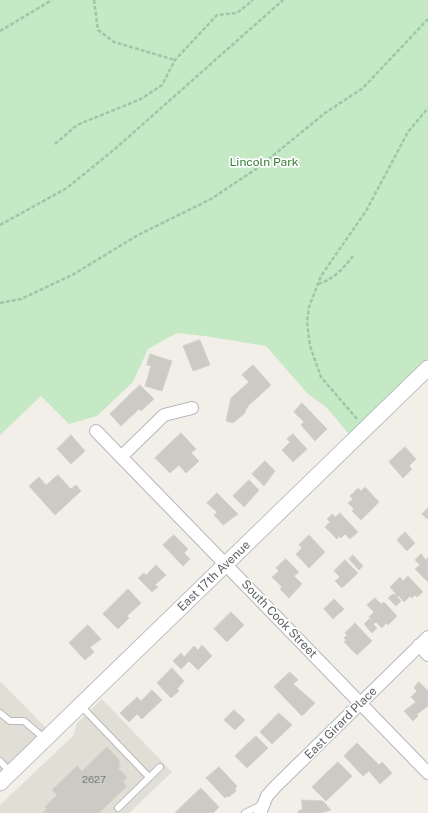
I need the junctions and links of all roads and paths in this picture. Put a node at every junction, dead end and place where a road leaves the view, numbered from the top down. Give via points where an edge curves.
1 (52, 0) edge
2 (94, 0) edge
3 (253, 0) edge
4 (283, 0) edge
5 (428, 19) edge
6 (0, 31) edge
7 (175, 60) junction
8 (428, 108) edge
9 (55, 144) dead end
10 (0, 224) edge
11 (353, 256) dead end
12 (318, 284) junction
13 (0, 303) edge
14 (428, 368) edge
15 (192, 408) dead end
16 (365, 428) junction
17 (96, 431) dead end
18 (121, 457) junction
19 (226, 564) junction
20 (428, 637) edge
21 (419, 645) junction
22 (428, 655) edge
23 (361, 704) junction
24 (80, 705) junction
25 (0, 713) edge
26 (45, 739) junction
27 (0, 761) edge
28 (160, 767) dead end
29 (428, 773) edge
30 (149, 777) junction
31 (5, 778) edge
32 (118, 808) dead end
33 (261, 809) edge
34 (245, 813) edge

1 - 6 path
2 - 7 path via 98,30 114,42
3 - 7 path via 237,14 217,15
4 - 10 path via 67,188
5 - 13 path via 363,88 325,113 253,171 211,199 138,236 74,274 21,299
7 - 9 path via 162,85 140,99 77,125
8 - 12 path via 408,132 366,211
11 - 12 path via 329,281
12 - 16 path via 309,307 307,322 310,346 321,377
14 - 16 street, East 17th Avenue
15 - 18 street via 164,415
16 - 19 street, East 17th Avenue
17 - 18 street, South Cook Street
18 - 19 street, South Cook Street
19 - 23 street, South Cook Street
19 - 24 street, East 17th Avenue
20 - 21 street, East Girard Place
21 - 22 street
21 - 23 street, East Girard Place
23 - 29 street, South Cook Street
23 - 33 street, East Girard Place via 275,787
24 - 26 street, East 17th Avenue
24 - 30 lane
25 - 26 lane via 10,721 24,720
26 - 31 street, East 17th Avenue
27 - 31 lane
28 - 30 lane
30 - 32 lane
33 - 34 lane

